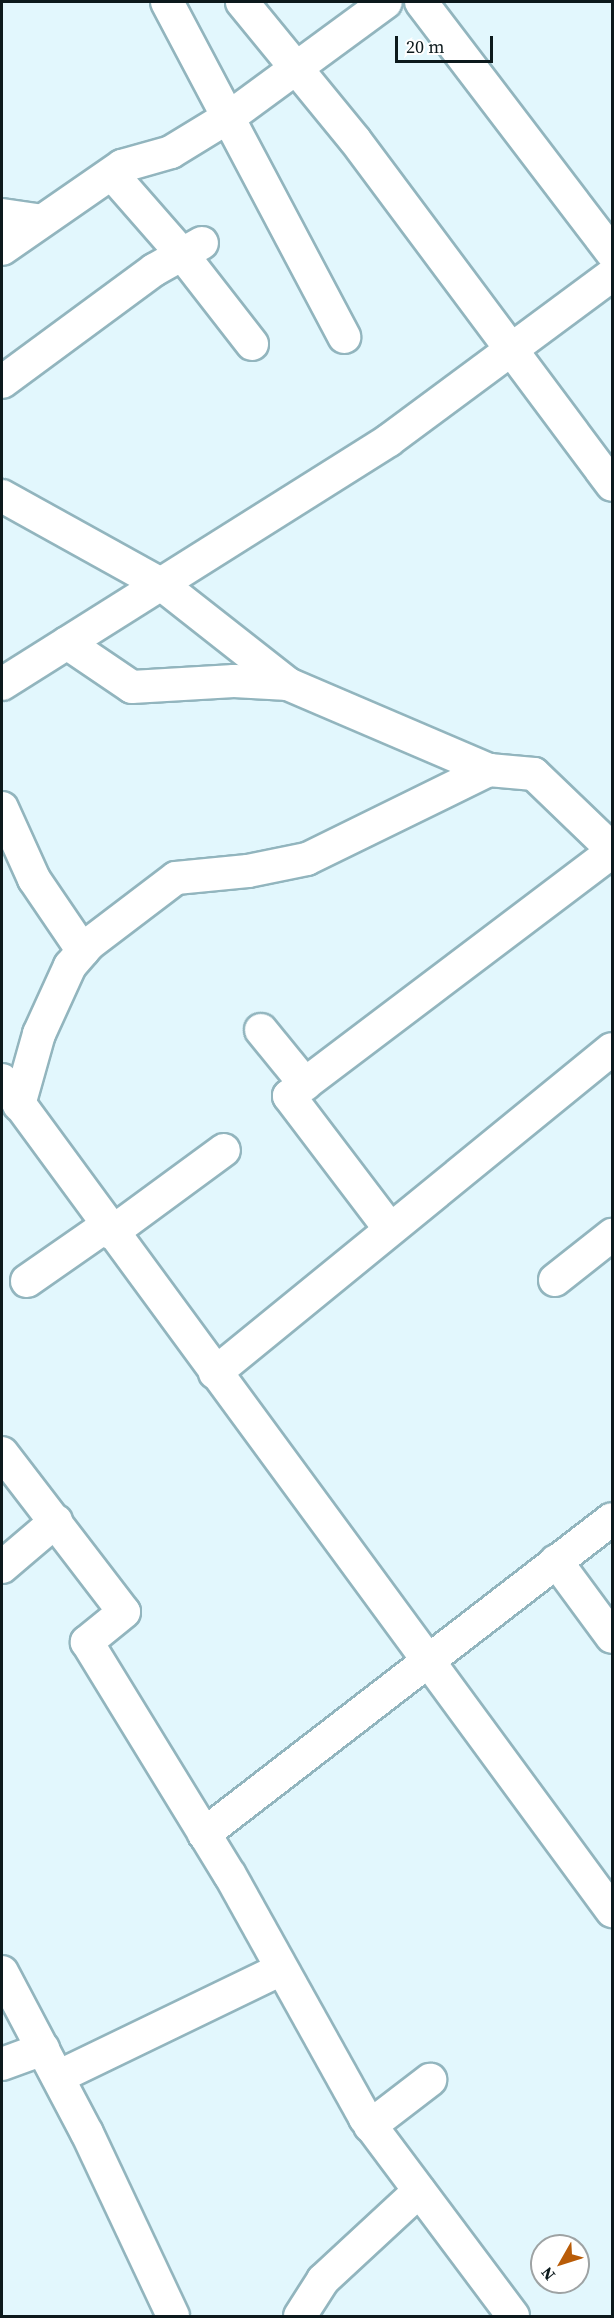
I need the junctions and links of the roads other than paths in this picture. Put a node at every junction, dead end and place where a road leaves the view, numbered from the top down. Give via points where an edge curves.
1 (167, 2) edge
2 (242, 2) edge
3 (386, 2) edge
4 (421, 2) edge
5 (297, 69) junction
6 (229, 117) junction
7 (112, 174) junction
8 (2, 215) edge
9 (42, 221) junction
10 (192, 248) junction
11 (2, 249) edge
12 (612, 253) edge
13 (612, 275) edge
14 (344, 337) dead end
15 (252, 344) dead end
16 (512, 349) junction
17 (2, 382) edge
18 (612, 485) edge
19 (2, 496) edge
20 (161, 584) junction
21 (67, 643) junction
22 (2, 684) edge
23 (288, 684) junction
24 (489, 770) junction
25 (2, 808) edge
26 (612, 851) edge
27 (83, 951) junction
28 (261, 1030) dead end
29 (612, 1048) edge
30 (305, 1084) junction
31 (10, 1092) edge
32 (224, 1150) dead end
33 (109, 1229) junction
34 (390, 1229) junction
35 (612, 1235) edge
36 (27, 1281) dead end
37 (555, 1281) dead end
38 (215, 1373) junction
39 (2, 1453) edge
40 (612, 1520) edge
41 (56, 1521) junction
42 (556, 1561) junction
43 (2, 1567) edge
44 (612, 1637) edge
45 (427, 1659) junction
46 (204, 1834) junction
47 (612, 1911) edge
48 (281, 1969) junction
49 (2, 1972) edge
50 (43, 2049) junction
51 (2, 2064) edge
52 (58, 2077) junction
53 (430, 2080) dead end
54 (370, 2126) junction
55 (419, 2191) junction
56 (173, 2316) edge
57 (300, 2316) edge
58 (513, 2316) edge

1 - 6 street
2 - 5 street
3 - 5 street
4 - 12 street
5 - 6 street
5 - 16 street
6 - 7 street via 171,152 122,166
6 - 14 street
7 - 9 street
7 - 10 street
8 - 9 street
9 - 11 street
10 - 15 street
10 - 17 street via 154,270
13 - 16 street
16 - 18 street
16 - 20 street via 389,440
19 - 20 street
20 - 21 street
20 - 23 street
21 - 22 street
21 - 23 street via 132,687 234,681
23 - 24 street
24 - 26 street via 534,774
24 - 27 street via 307,859 248,871 176,878
25 - 27 street via 34,879
26 - 30 street
27 - 31 street via 70,966
28 - 30 street
29 - 34 street
30 - 34 street via 289,1096
31 - 33 street
32 - 33 street
33 - 36 street
33 - 38 street
34 - 38 street
35 - 37 street
38 - 45 street
39 - 41 street
40 - 42 street
41 - 43 street
41 - 46 street via 124,1612 87,1642
42 - 44 street
42 - 45 street
45 - 46 street
45 - 47 street
46 - 48 street
48 - 52 street
48 - 54 street
49 - 50 street
50 - 51 street
50 - 52 street
52 - 56 street
53 - 54 street
54 - 55 street
55 - 57 street via 323,2280
55 - 58 street

